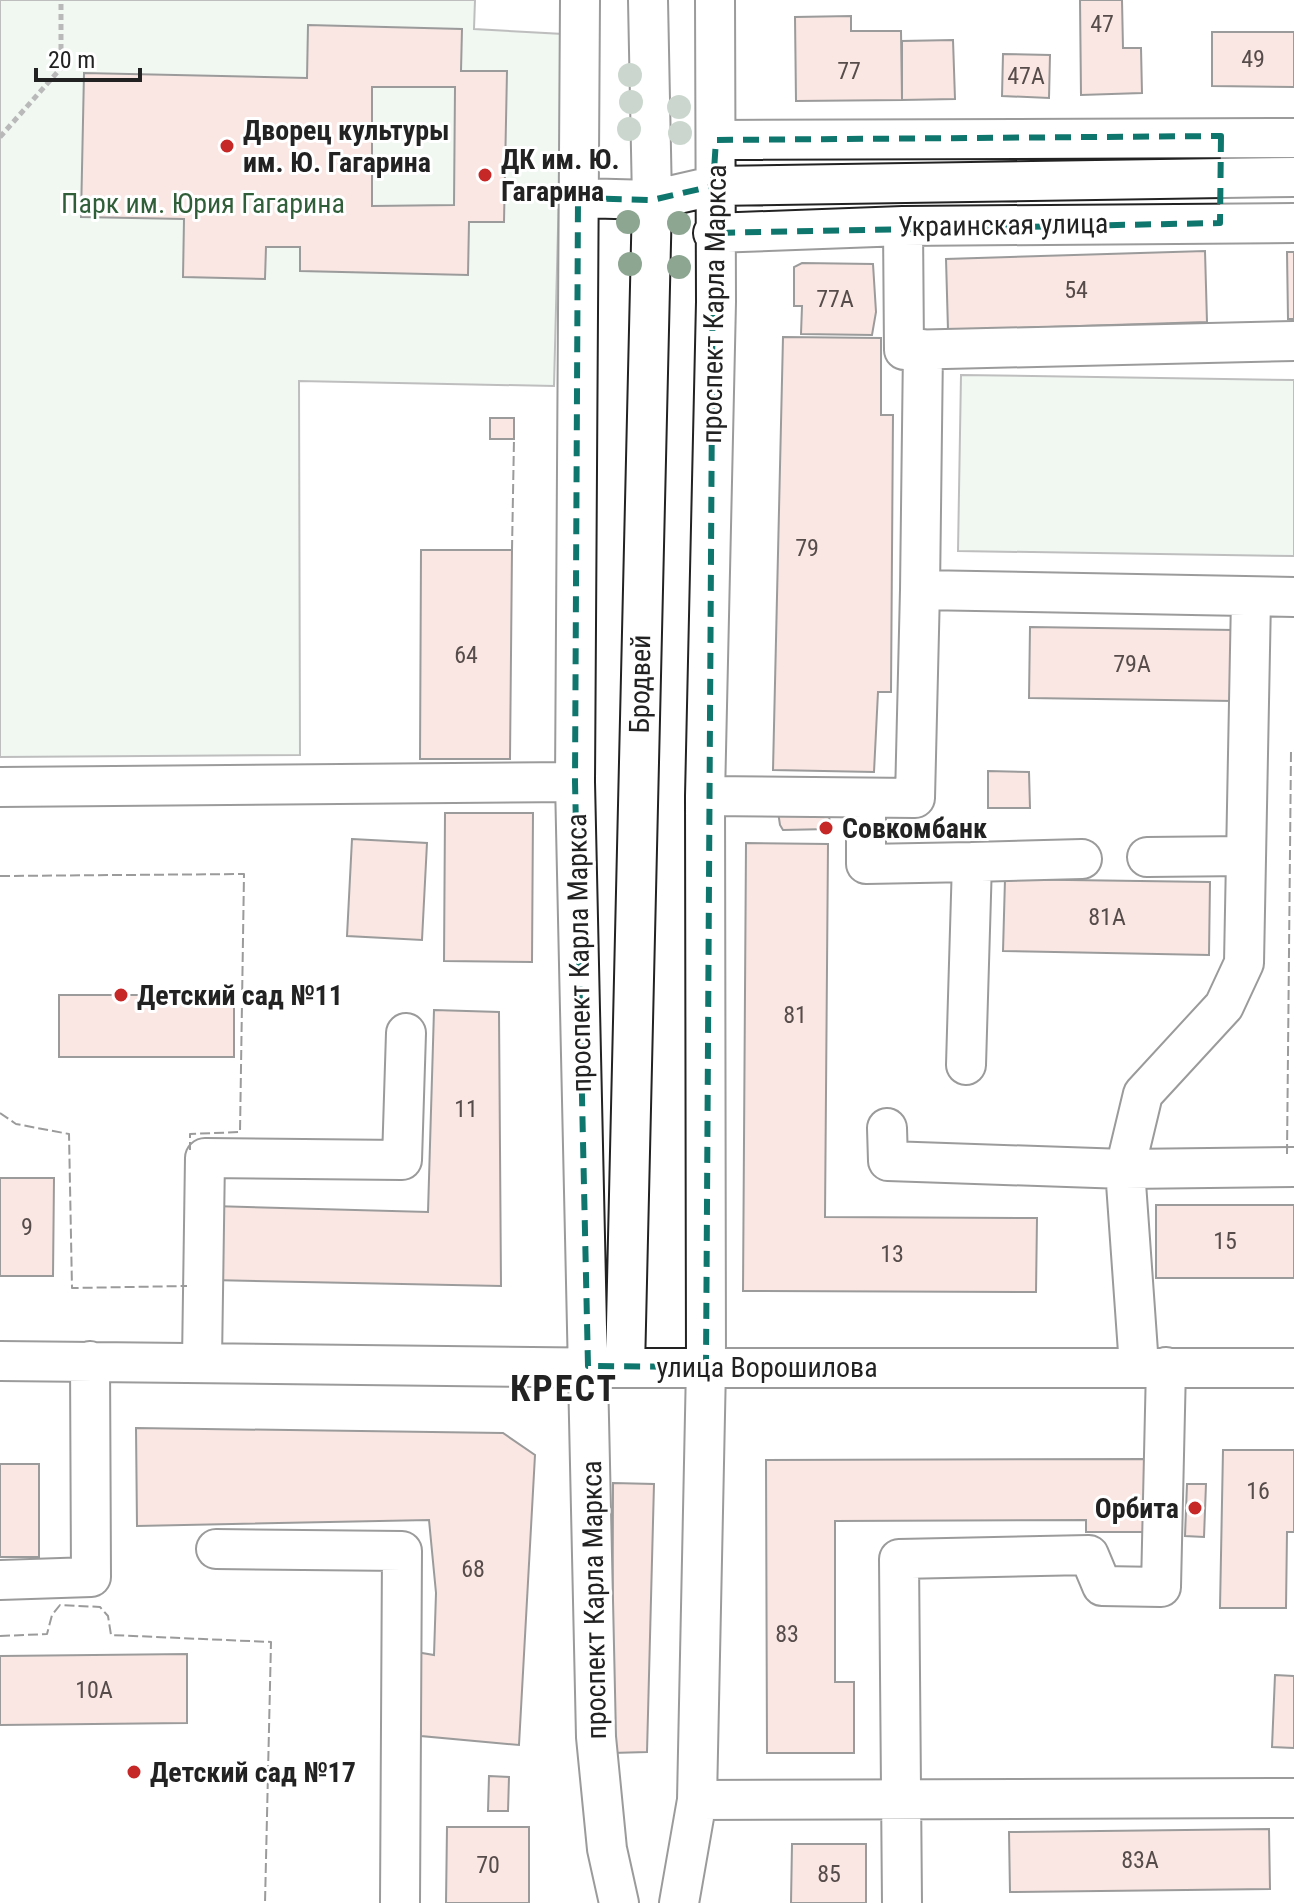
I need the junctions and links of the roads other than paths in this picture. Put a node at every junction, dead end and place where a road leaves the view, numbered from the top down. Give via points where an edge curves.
1 (580, 0) edge
2 (648, 0) edge
3 (715, 0) edge
4 (1221, 136) junction
5 (1294, 138) edge
6 (716, 140) junction
7 (1219, 176) junction
8 (1294, 177) edge
9 (713, 186) junction
10 (578, 198) junction
11 (652, 200) junction
12 (1220, 223) junction
13 (1294, 223) edge
14 (903, 226) junction
15 (713, 233) junction
16 (1294, 341) edge
17 (923, 349) junction
18 (920, 590) junction
19 (1294, 597) edge
20 (1251, 598) junction
21 (575, 782) junction
22 (0, 787) edge
23 (705, 796) junction
24 (866, 798) junction
25 (1245, 856) junction
26 (1147, 857) dead end
27 (1082, 859) dead end
28 (972, 862) junction
29 (406, 1033) dead end
30 (966, 1065) dead end
31 (887, 1128) dead end
32 (1294, 1167) edge
33 (1125, 1169) junction
34 (0, 1361) edge
35 (90, 1361) junction
36 (202, 1361) junction
37 (606, 1367) junction
38 (706, 1367) junction
39 (1152, 1367) junction
40 (1294, 1368) edge
41 (216, 1549) dead end
42 (0, 1580) edge
43 (1294, 1798) edge
44 (697, 1800) junction
45 (901, 1802) junction
46 (618, 1901) edge
47 (679, 1902) edge
48 (400, 1903) edge
49 (902, 1903) edge

1 - 10 street, проспект Карла Маркса
2 - 11 street, Бродвей
3 - 6 street, проспект Карла Маркса
4 - 5 street
4 - 6 street
4 - 7 street
6 - 9 street, проспект Карла Маркса
7 - 8 street
7 - 9 street
7 - 12 street
9 - 11 street
9 - 15 street, проспект Карла Маркса
10 - 11 street
10 - 21 street, проспект Карла Маркса
11 - 37 street, Бродвей
12 - 13 street, Украинская улица
12 - 14 street, Украинская улица
14 - 15 street, Украинская улица
14 - 17 street via 904,350
15 - 23 street, проспект Карла Маркса
16 - 17 street
17 - 18 street
18 - 20 street
18 - 24 street via 915,798
19 - 20 street
20 - 25 street
21 - 22 street
21 - 37 street, проспект Карла Маркса
23 - 24 street
23 - 38 street, проспект Карла Маркса
24 - 28 street via 866,864
25 - 26 street
25 - 33 street via 1244,963 1224,1006 1143,1094
27 - 28 street
28 - 30 street
29 - 36 street via 402,1160 205,1158
31 - 33 street via 888,1161
32 - 33 street
33 - 39 street
34 - 35 street, улица Ворошилова
35 - 36 street, улица Ворошилова
35 - 42 street via 91,1577
36 - 37 street, улица Ворошилова
37 - 38 street, улица Ворошилова
37 - 46 street, проспект Карла Маркса via 596,1737
38 - 39 street, улица Ворошилова
38 - 44 street, проспект Карла Маркса
39 - 40 street, улица Ворошилова
39 - 45 street via 1161,1587 1102,1586 1089,1555 899,1559
41 - 48 street via 402,1551
43 - 45 street
44 - 45 street
44 - 47 street, проспект Карла Маркса
45 - 49 street

